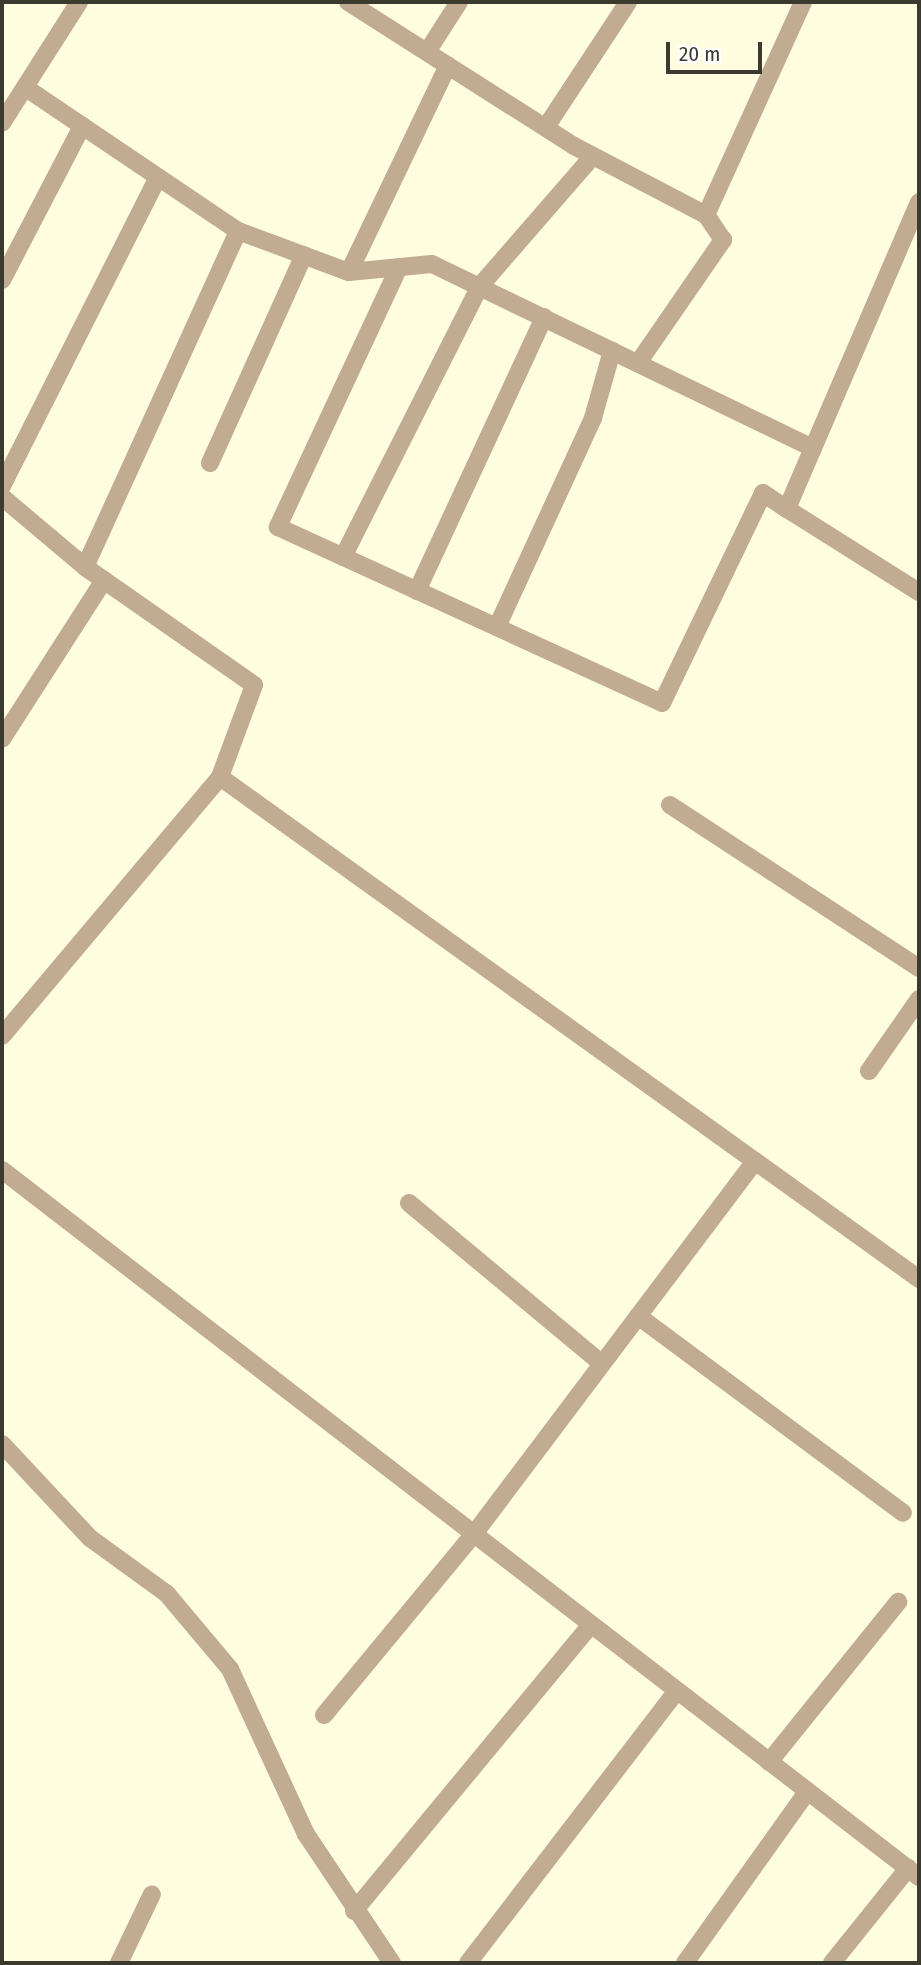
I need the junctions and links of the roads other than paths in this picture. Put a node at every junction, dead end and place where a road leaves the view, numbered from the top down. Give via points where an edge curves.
1 (79, 2) edge
2 (348, 2) edge
3 (459, 2) edge
4 (628, 2) edge
5 (803, 2) edge
6 (427, 52) junction
7 (448, 65) junction
8 (26, 88) junction
9 (2, 123) edge
10 (82, 126) junction
11 (546, 127) junction
12 (593, 156) junction
13 (158, 177) junction
14 (919, 202) edge
15 (706, 215) junction
16 (238, 231) junction
17 (304, 255) junction
18 (399, 267) junction
19 (349, 272) junction
20 (2, 280) edge
21 (480, 286) junction
22 (544, 317) junction
23 (612, 351) junction
24 (638, 363) junction
25 (813, 448) junction
26 (210, 463) dead end
27 (2, 486) edge
28 (2, 497) edge
29 (787, 509) junction
30 (343, 557) junction
31 (85, 568) junction
32 (104, 580) junction
33 (417, 591) junction
34 (919, 592) edge
35 (497, 627) junction
36 (2, 739) edge
37 (220, 777) junction
38 (670, 804) dead end
39 (919, 968) edge
40 (919, 999) edge
41 (2, 1036) edge
42 (869, 1071) dead end
43 (755, 1161) junction
44 (2, 1170) edge
45 (409, 1203) dead end
46 (919, 1279) edge
47 (638, 1316) junction
48 (602, 1364) junction
49 (2, 1444) edge
50 (903, 1513) dead end
51 (474, 1534) junction
52 (898, 1602) dead end
53 (591, 1625) junction
54 (677, 1691) junction
55 (324, 1715) dead end
56 (769, 1762) junction
57 (807, 1792) junction
58 (914, 1872) edge
59 (152, 1894) dead end
60 (354, 1911) junction
61 (119, 1963) edge
62 (392, 1963) edge
63 (468, 1963) edge
64 (685, 1963) edge
65 (832, 1963) edge

1 - 8 street
2 - 6 street
3 - 6 street
4 - 11 street
5 - 15 street
6 - 7 street
7 - 11 street
7 - 19 street
8 - 9 street
8 - 10 street
10 - 13 street
10 - 20 street
11 - 12 street
12 - 15 street
12 - 21 street
13 - 16 street
13 - 27 street
14 - 25 street
15 - 24 street via 723,240
16 - 17 street
16 - 31 street
17 - 19 street
17 - 26 street
18 - 19 street
18 - 21 street via 432,264
18 - 30 street via 278,527
21 - 22 street
21 - 30 street
22 - 23 street
22 - 33 street
23 - 24 street
23 - 35 street via 593,418
24 - 25 street
25 - 29 street
28 - 31 street
29 - 34 street
29 - 35 street via 763,493 662,703
30 - 33 street
31 - 32 street
32 - 36 street
32 - 37 street via 254,685
33 - 35 street
37 - 41 street
37 - 43 street
38 - 39 street
40 - 42 street
43 - 46 street
43 - 47 street
44 - 51 street
45 - 48 street
47 - 48 street
47 - 50 street
48 - 51 street
49 - 60 street via 90,1538 167,1594 230,1668 267,1759
51 - 53 street
51 - 55 street
52 - 56 street
53 - 54 street
53 - 60 street
54 - 56 street
54 - 63 street
56 - 57 street
57 - 58 street
57 - 64 street
58 - 65 street
59 - 61 street
60 - 62 street

